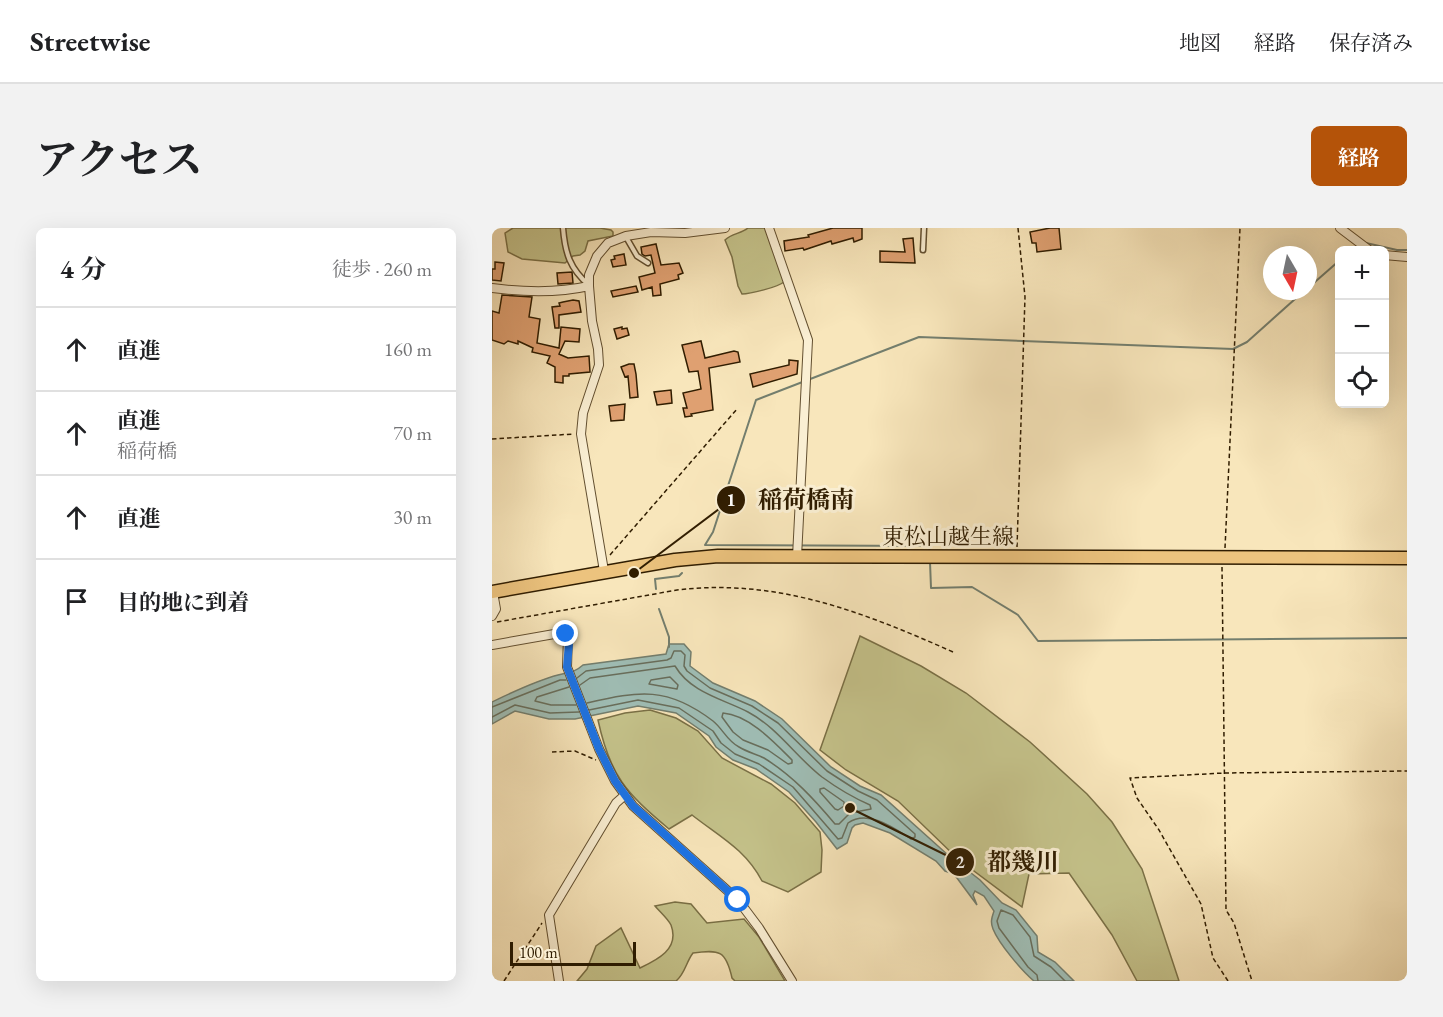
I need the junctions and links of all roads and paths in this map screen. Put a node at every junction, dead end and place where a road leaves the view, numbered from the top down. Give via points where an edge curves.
1 (563, 228) edge
2 (678, 228) edge
3 (725, 228) edge
4 (769, 228) edge
5 (924, 228) edge
6 (1018, 228) edge
7 (1240, 228) edge
8 (1340, 228) edge
9 (669, 234) junction
10 (626, 236) junction
11 (1365, 246) edge
12 (923, 250) dead end
13 (1389, 255) edge
14 (1407, 257) edge
15 (648, 263) dead end
16 (589, 286) junction
17 (492, 288) edge
18 (737, 409) dead end
19 (581, 434) junction
20 (492, 439) edge
21 (797, 557) junction
22 (1016, 557) junction
23 (1223, 558) junction
24 (1407, 558) edge
25 (603, 565) junction
26 (493, 592) edge
27 (492, 616) edge
28 (492, 623) edge
29 (492, 645) edge
30 (953, 652) dead end
31 (552, 752) dead end
32 (608, 766) junction
33 (1407, 771) edge
34 (1224, 773) junction
35 (625, 795) junction
36 (549, 915) junction
37 (504, 981) edge
38 (559, 981) edge
39 (792, 981) edge
40 (1228, 981) edge
41 (1252, 981) edge

1 - 16 lane via 572,269
2 - 9 street
3 - 9 street
4 - 21 street via 808,340
5 - 12 lane
6 - 22 path via 1025,297
7 - 23 path
8 - 11 street
9 - 10 street
10 - 15 lane via 637,256
10 - 16 street via 608,243 597,256
13 - 14 street
16 - 17 street via 545,291
16 - 19 street via 599,365 583,413
18 - 25 path
19 - 20 path
19 - 25 street
21 - 22 main road, 東松山越生線
21 - 25 main road, 東松山越生線 via 718,556
22 - 23 main road, 東松山越生線
23 - 24 main road, 東松山越生線
23 - 34 path
25 - 26 main road, 東松山越生線
26 - 27 street via 496,609
28 - 30 path via 668,591 752,588 849,609
29 - 32 street via 566,634 567,667
31 - 32 path via 575,751
32 - 35 street
33 - 34 path
34 - 40 path via 1130,778 1137,798 1201,904 1213,958
34 - 41 path via 1226,910 1234,923
35 - 36 street via 603,822
35 - 39 street via 738,900
36 - 37 path
36 - 38 street

